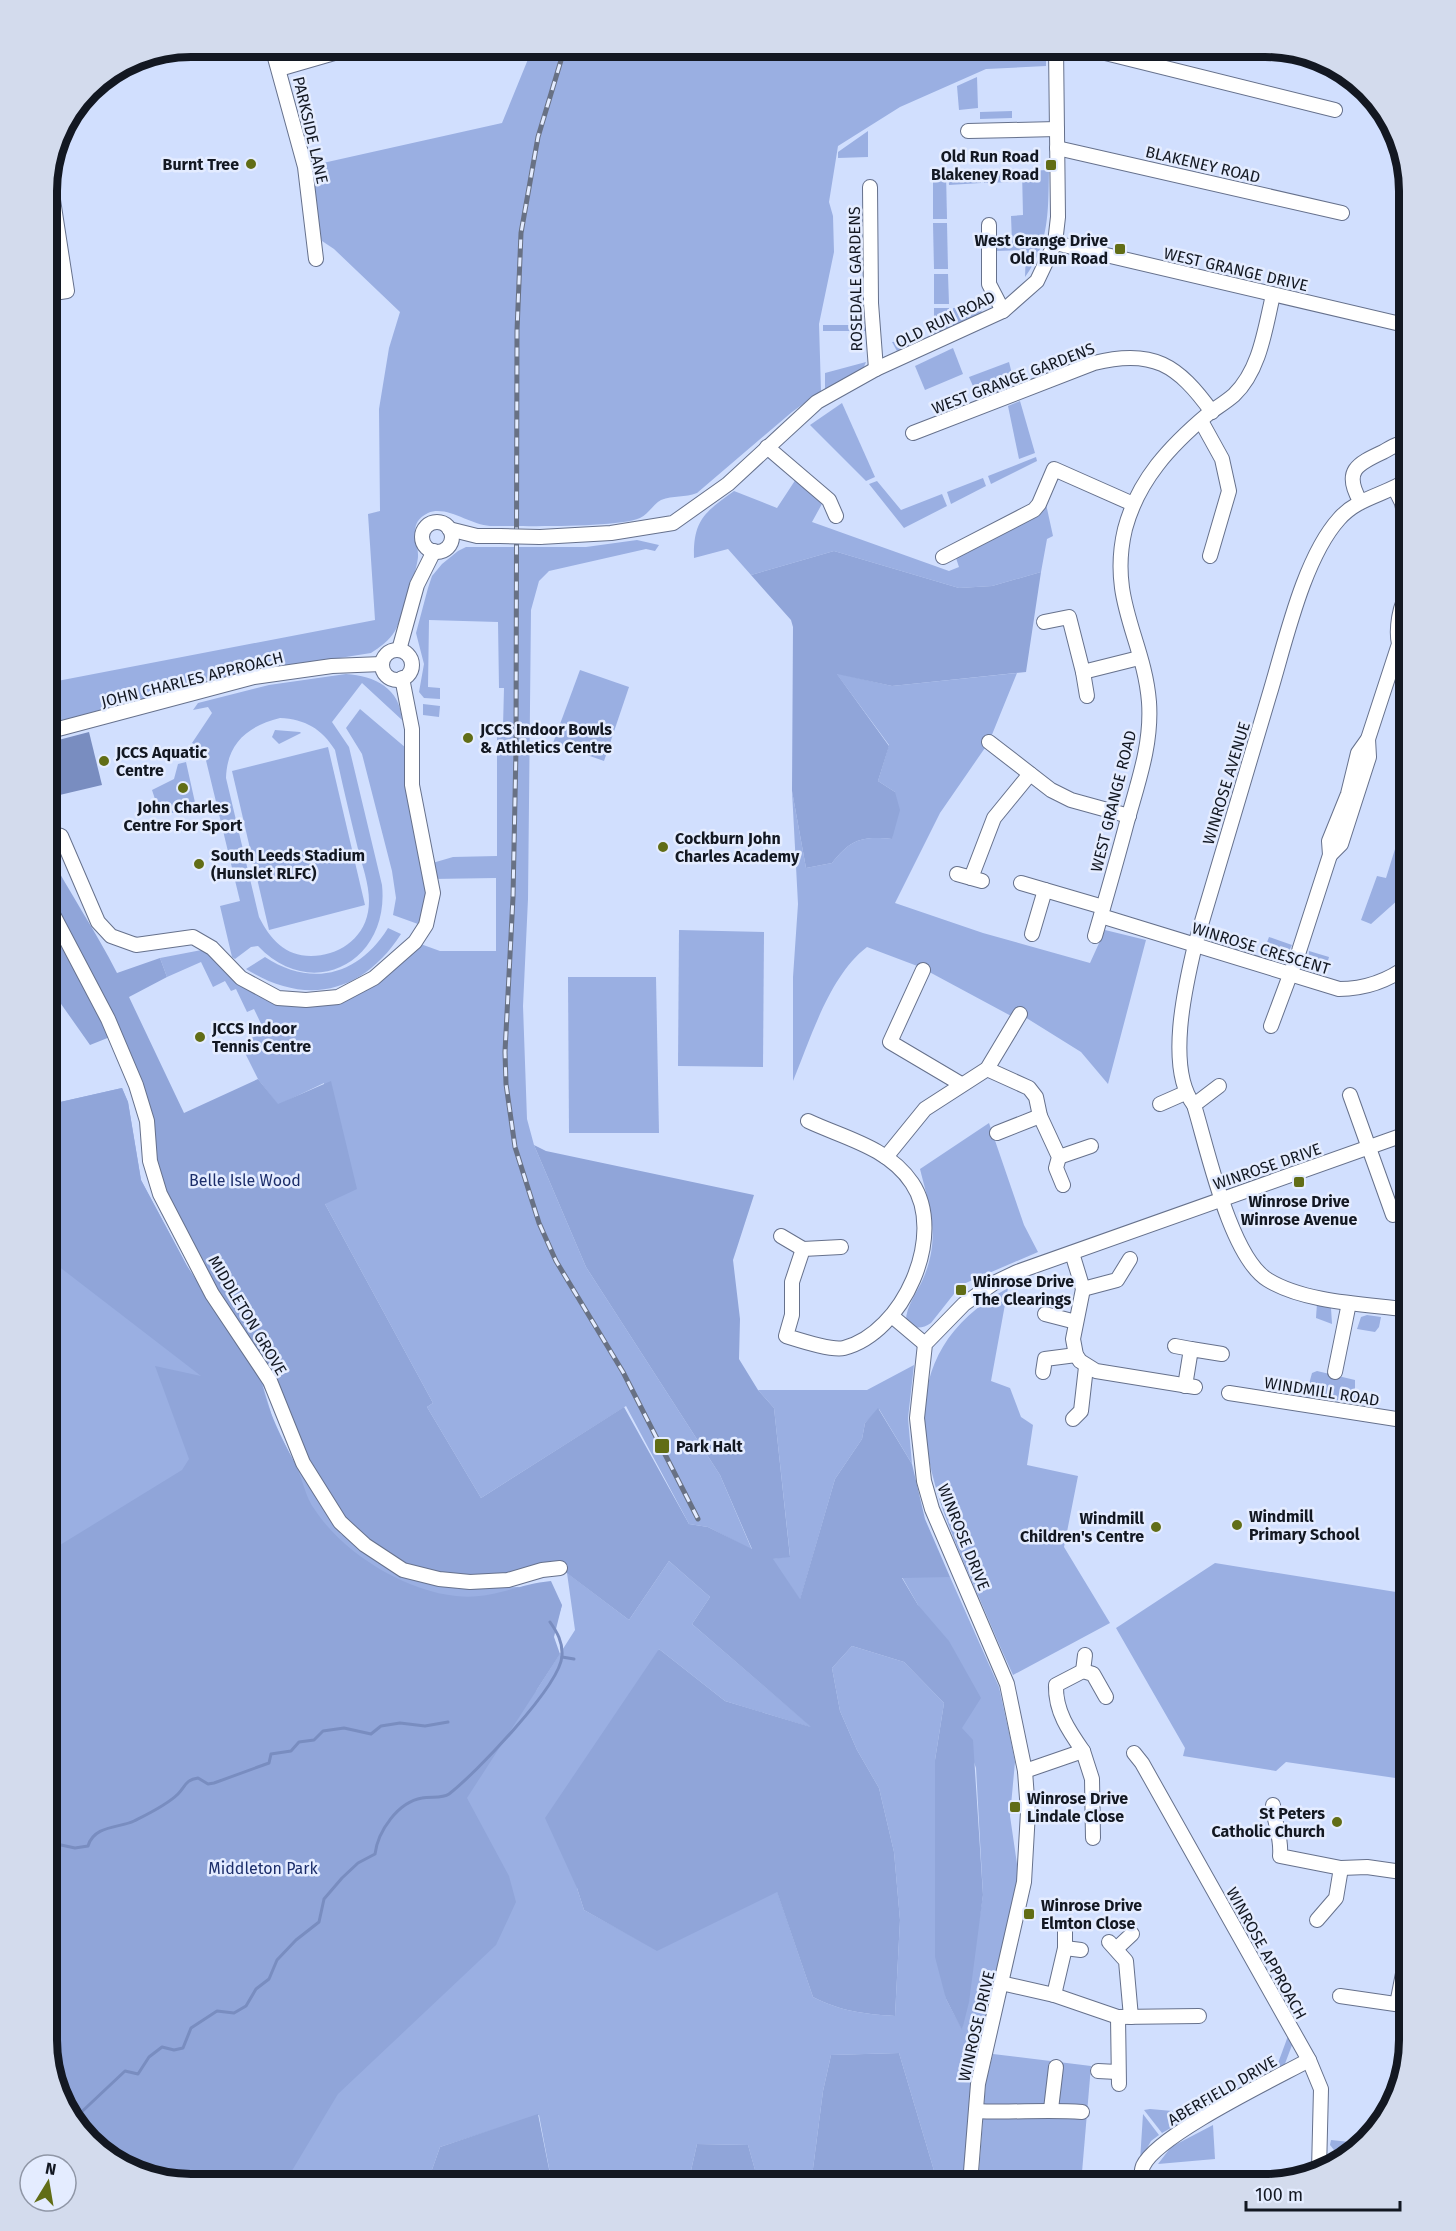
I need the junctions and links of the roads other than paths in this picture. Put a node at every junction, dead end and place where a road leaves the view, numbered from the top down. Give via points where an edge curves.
1 (275, 57) edge
2 (319, 57) edge
3 (1056, 57) edge
4 (1121, 57) edge
5 (279, 69) junction
6 (1335, 110) dead end
7 (1057, 129) junction
8 (968, 131) dead end
9 (1057, 148) junction
10 (870, 187) dead end
11 (1341, 213) dead end
12 (988, 225) dead end
13 (57, 226) edge
14 (1055, 243) junction
15 (316, 259) dead end
16 (57, 292) edge
17 (1273, 295) junction
18 (1003, 311) junction
19 (1399, 323) edge
20 (876, 369) junction
21 (1206, 416) junction
22 (912, 433) dead end
23 (1399, 443) edge
24 (767, 447) junction
25 (1399, 486) edge
26 (1395, 489) junction
27 (1399, 497) edge
28 (1360, 501) junction
29 (1133, 504) junction
30 (836, 516) dead end
31 (449, 529) junction
32 (477, 536) junction
33 (449, 545) junction
34 (434, 551) junction
35 (1210, 556) dead end
36 (943, 557) dead end
37 (1399, 621) edge
38 (1044, 622) dead end
39 (1399, 636) edge
40 (399, 650) junction
41 (1399, 654) edge
42 (1139, 658) junction
43 (382, 664) junction
44 (1083, 672) junction
45 (402, 678) junction
46 (1087, 696) dead end
47 (57, 729) edge
48 (989, 742) dead end
49 (1030, 774) junction
50 (1129, 816) junction
51 (57, 835) edge
52 (957, 874) dead end
53 (1021, 883) dead end
54 (1045, 890) junction
55 (1102, 912) junction
56 (57, 922) edge
57 (1032, 934) dead end
58 (1095, 936) dead end
59 (1195, 945) junction
60 (923, 970) dead end
61 (1399, 972) edge
62 (1291, 976) junction
63 (1020, 1014) dead end
64 (1271, 1026) dead end
65 (987, 1069) junction
66 (961, 1084) junction
67 (1219, 1086) dead end
68 (1185, 1093) junction
69 (1350, 1095) dead end
70 (1160, 1104) dead end
71 (1194, 1105) junction
72 (1040, 1116) junction
73 (808, 1121) dead end
74 (997, 1133) dead end
75 (1399, 1137) edge
76 (1092, 1146) dead end
77 (1369, 1147) junction
78 (886, 1157) junction
79 (1059, 1157) junction
80 (1064, 1185) dead end
81 (1222, 1199) junction
82 (1393, 1215) dead end
83 (781, 1236) dead end
84 (841, 1247) dead end
85 (803, 1250) junction
86 (1072, 1253) junction
87 (1130, 1259) dead end
88 (1083, 1289) junction
89 (1349, 1303) junction
90 (1399, 1309) edge
91 (1045, 1314) dead end
92 (893, 1317) junction
93 (1076, 1322) junction
94 (925, 1344) junction
95 (1174, 1346) dead end
96 (1191, 1349) junction
97 (1222, 1354) dead end
98 (1076, 1355) junction
99 (1086, 1367) junction
100 (1043, 1372) dead end
101 (1335, 1372) dead end
102 (1229, 1393) dead end
103 (1073, 1419) dead end
104 (1399, 1419) edge
105 (560, 1568) dead end
106 (1085, 1655) dead end
107 (1083, 1671) junction
108 (1106, 1697) dead end
109 (1083, 1751) junction
110 (1142, 1758) dead end
111 (1025, 1771) junction
112 (1273, 1804) dead end
113 (1093, 1838) dead end
114 (1341, 1868) junction
115 (1399, 1872) edge
116 (1317, 1920) dead end
117 (1065, 1930) dead end
118 (1132, 1934) dead end
119 (1065, 1948) junction
120 (1081, 1950) dead end
121 (1001, 1983) junction
122 (1053, 1995) junction
123 (1340, 1996) dead end
124 (1399, 2004) edge
125 (1199, 2016) dead end
126 (1124, 2017) junction
127 (1308, 2060) junction
128 (1056, 2067) dead end
129 (1098, 2071) dead end
130 (1051, 2109) junction
131 (976, 2111) junction
132 (1082, 2112) dead end
133 (1319, 2162) edge
134 (971, 2174) edge
135 (1142, 2174) edge

1 - 5 street, PARKSIDE LANE
2 - 5 street
3 - 7 street, OLD RUN ROAD
4 - 6 street
5 - 15 street, PARKSIDE LANE via 305,167
7 - 8 street
7 - 9 street, OLD RUN ROAD
9 - 11 street, BLAKENEY ROAD
9 - 14 street, OLD RUN ROAD
10 - 20 street, ROSEDALE GARDENS
12 - 18 street via 989,284
13 - 16 street via 67,291
14 - 17 street, WEST GRANGE DRIVE
14 - 18 street, OLD RUN ROAD via 1037,281
17 - 19 street, WEST GRANGE DRIVE
17 - 21 street, WEST GRANGE ROAD via 1251,370 1234,395
18 - 20 street, OLD RUN ROAD
20 - 24 street, OLD RUN ROAD via 817,402
21 - 22 street, WEST GRANGE GARDENS via 1185,378 1172,368 1153,361 1113,358
21 - 29 street, WEST GRANGE ROAD via 1147,476
21 - 35 street, WEST GRANGE GARDENS via 1229,491
23 - 28 street via 1359,463 1352,478
24 - 30 street via 829,500
24 - 32 street, OLD RUN ROAD, bridge via 716,493 673,523 619,532
25 - 26 street, WINROSE AVENUE
26 - 27 street
26 - 28 street, WINROSE AVENUE
28 - 59 street, WINROSE AVENUE via 1335,525 1311,566
29 - 36 street via 1054,469 1034,510
29 - 42 street, WEST GRANGE ROAD via 1120,566 1122,600
31 - 32 street
31 - 33 street
31 - 34 street via 437,522 425,528 423,542
32 - 33 street
33 - 34 street
34 - 40 street via 417,585
37 - 39 street
38 - 44 street via 1069,617
40 - 43 street via 387,654
40 - 45 street via 411,660 409,673
41 - 62 street via 1368,739 1358,753 1351,795 1329,841 1330,855
42 - 44 street
42 - 50 street, WEST GRANGE ROAD via 1149,701 1148,743
43 - 45 street via 388,676
43 - 47 street, JOHN CHARLES APPROACH via 332,666 254,677
44 - 46 street
45 - 51 street via 412,729 412,785 433,893 426,925 416,942 374,978 338,997 278,998 242,978 212,948 193,937 136,945 111,936 98,922 61,836
48 - 49 street
49 - 50 street via 1071,800
49 - 52 street via 994,818 977,879
50 - 55 street, WEST GRANGE ROAD
53 - 54 street, WINROSE CRESCENT
54 - 55 street, WINROSE CRESCENT
54 - 57 street
55 - 58 street, WEST GRANGE ROAD
55 - 59 street, WINROSE CRESCENT
56 - 105 street, MIDDLETON GROVE via 108,1019 136,1085 147,1121 150,1161 160,1194 213,1294 270,1381 303,1463 340,1522 365,1545 403,1570 439,1579 508,1580
59 - 62 street, WINROSE CRESCENT
59 - 68 street, WINROSE AVENUE via 1182,998 1180,1042
60 - 66 street via 886,1048
61 - 62 street, WINROSE CRESCENT via 1355,989 1339,989
62 - 64 street
63 - 65 street
65 - 66 street
65 - 72 street via 1029,1088 1036,1096
66 - 78 street via 925,1109
67 - 71 street
68 - 70 street
68 - 71 street
69 - 77 street
71 - 81 street
72 - 74 street
72 - 79 street
73 - 78 street via 835,1134 853,1131
75 - 77 street, WINROSE DRIVE
76 - 79 street
77 - 81 street, WINROSE DRIVE
77 - 82 street
78 - 92 street via 913,1184 923,1220 918,1269
79 - 80 street via 1056,1168
81 - 86 street, WINROSE DRIVE
81 - 89 street via 1252,1265 1268,1280 1306,1295
83 - 85 street
84 - 85 street
85 - 92 street via 792,1282 792,1315 785,1341 842,1348 869,1337
86 - 88 street
86 - 94 street, WINROSE DRIVE via 994,1283 964,1304
87 - 88 street via 1117,1280
88 - 93 street
89 - 90 street
89 - 101 street
91 - 93 street
92 - 94 street
93 - 98 street
94 - 111 street, WINROSE DRIVE via 917,1419 924,1480 948,1550 1007,1684
95 - 96 street
96 - 97 street
96 - 99 street via 1190,1387
98 - 99 street
98 - 100 street via 1045,1359
99 - 103 street via 1081,1411
102 - 104 street, WINDMILL ROAD
106 - 107 street
107 - 108 street via 1093,1674
107 - 109 street via 1056,1685 1055,1697 1063,1720
109 - 111 street
109 - 113 street via 1092,1779
110 - 127 street, WINROSE APPROACH
111 - 121 street, WINROSE DRIVE via 1028,1812 1024,1882
112 - 114 street via 1282,1839 1280,1856
114 - 115 street
114 - 116 street via 1336,1898
117 - 119 street
118 - 126 street via 1112,1946 1126,1961
119 - 120 street
119 - 122 street
121 - 122 street
121 - 131 street, WINROSE DRIVE via 978,2084
122 - 126 street
123 - 124 street
125 - 126 street
126 - 129 street via 1118,2078
127 - 133 street, WINROSE APPROACH via 1321,2089
127 - 135 street, ABERFIELD DRIVE via 1182,2129 1161,2145 1142,2167
128 - 130 street
130 - 131 street via 1023,2113
130 - 132 street
131 - 134 street, WINROSE DRIVE

